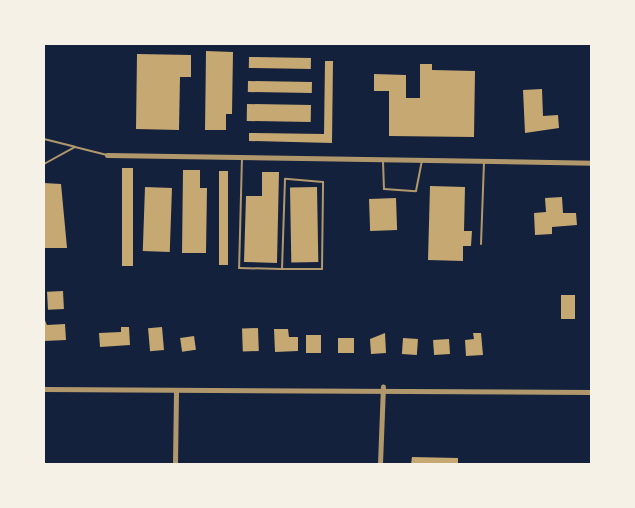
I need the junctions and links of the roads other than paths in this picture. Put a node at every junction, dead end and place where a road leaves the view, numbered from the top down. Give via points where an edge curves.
1 (44, 139) edge
2 (75, 147) junction
3 (107, 155) joint
4 (242, 157) junction
5 (383, 160) junction
6 (422, 160) junction
7 (484, 162) junction
8 (591, 163) edge
9 (44, 164) edge
10 (481, 244) dead end
11 (282, 269) junction
12 (383, 387) junction
13 (44, 389) edge
14 (176, 392) junction
15 (591, 392) edge
16 (175, 465) edge
17 (380, 465) edge

1 - 2 lane
2 - 3 lane
2 - 9 lane
3 - 4 street
4 - 5 street
4 - 11 lane via 239,268
5 - 6 street
5 - 6 lane via 384,189 400,191 420,188
6 - 7 street
7 - 8 street
7 - 10 lane
11 - 11 lane via 322,269 323,182 285,180
12 - 14 street via 320,393
12 - 15 street
12 - 17 street
13 - 14 street
14 - 16 street

